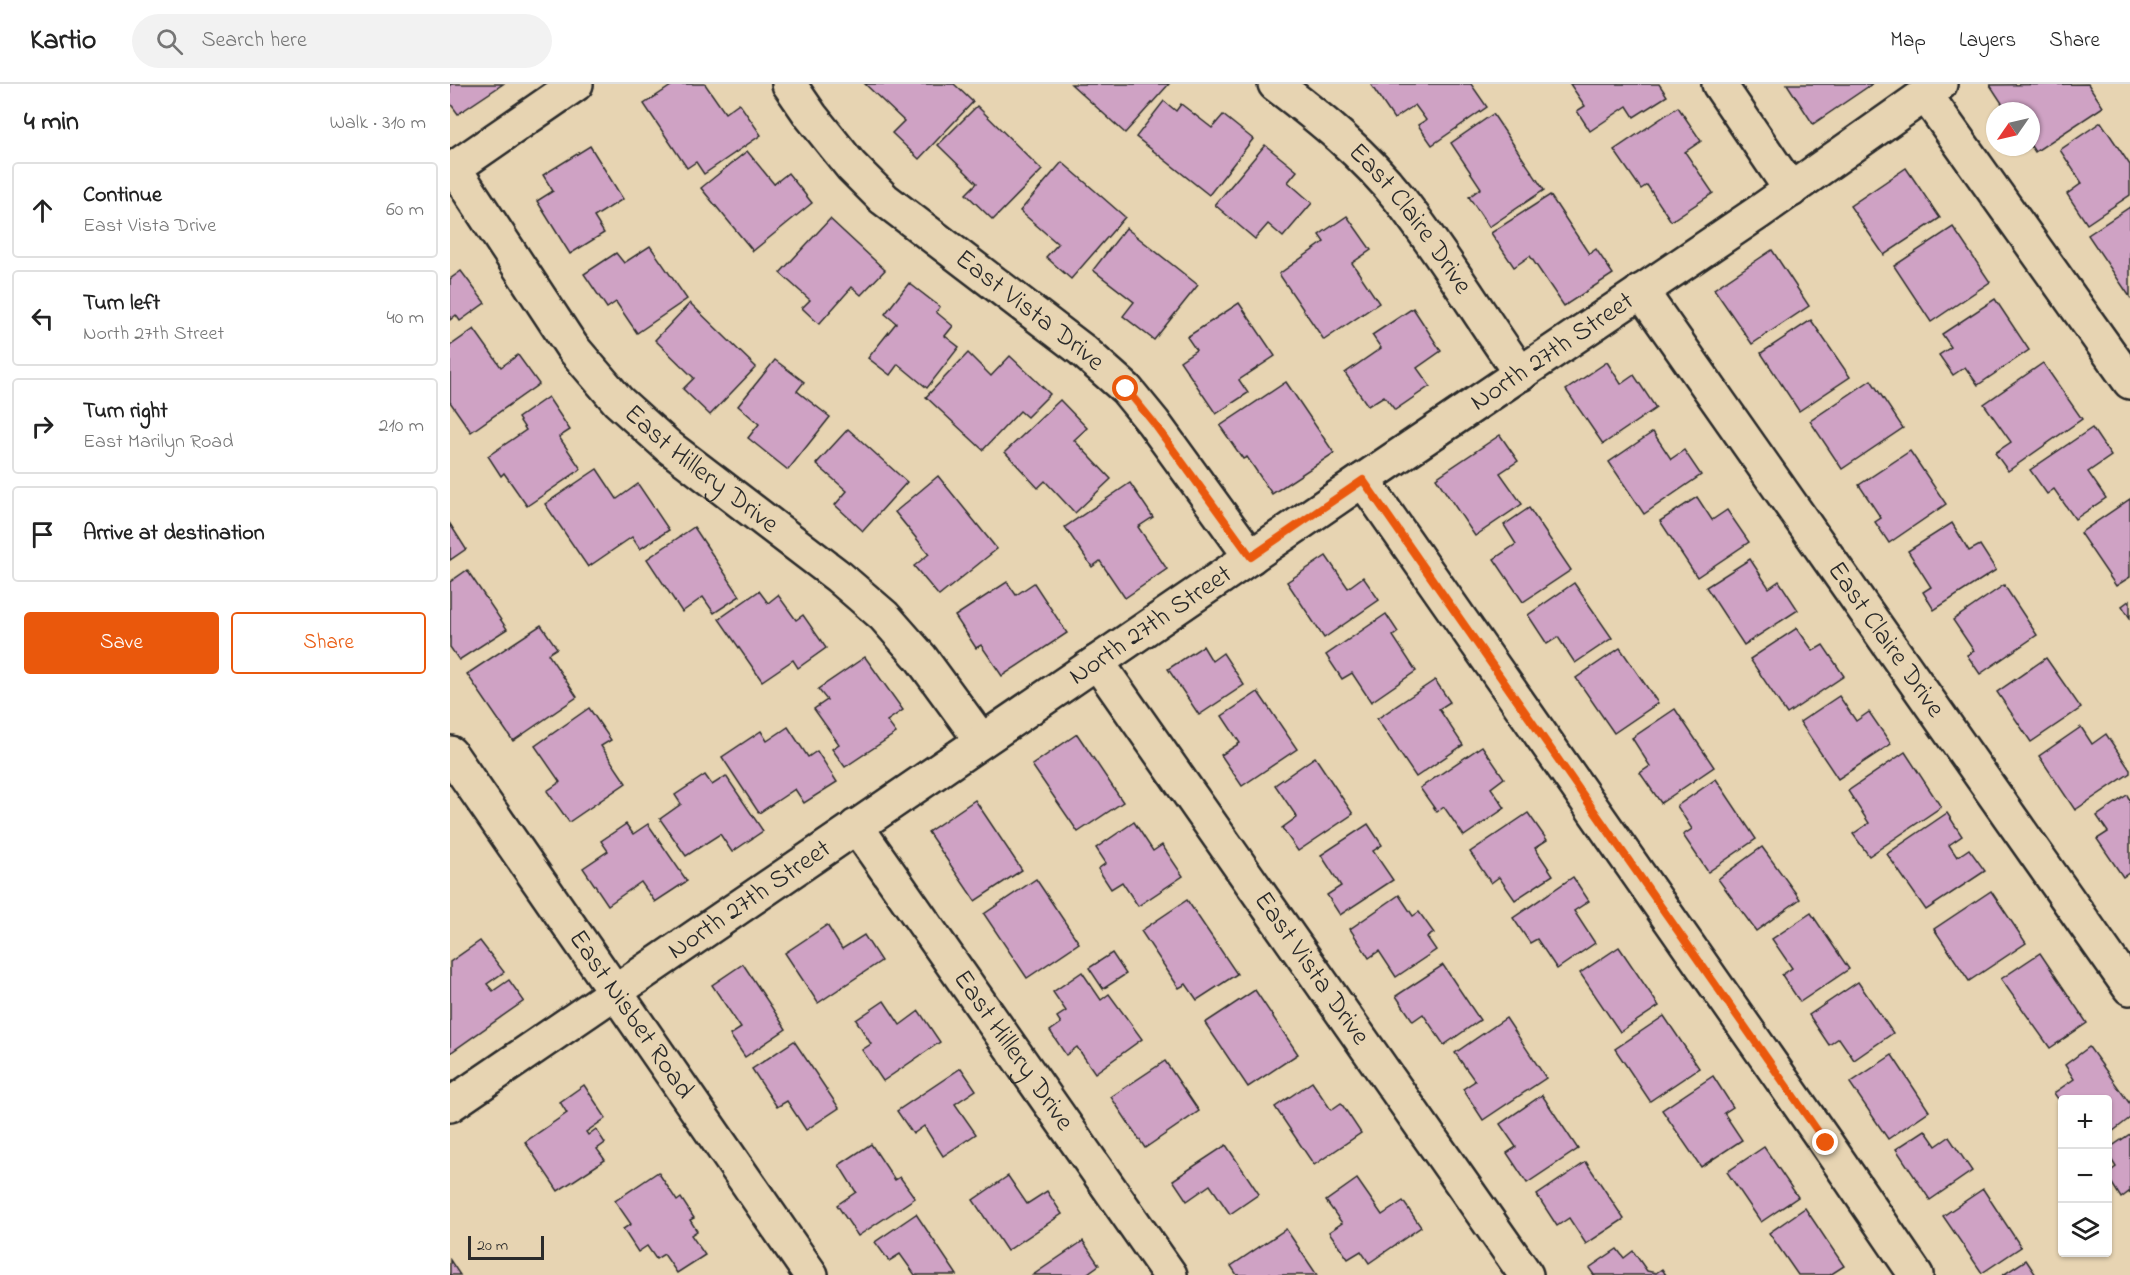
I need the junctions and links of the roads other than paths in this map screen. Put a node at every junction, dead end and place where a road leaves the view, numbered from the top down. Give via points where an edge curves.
1 (576, 84) edge
2 (789, 84) edge
3 (1275, 84) edge
4 (1719, 84) edge
5 (1932, 89) edge
6 (452, 169) edge
7 (1791, 190) junction
8 (1641, 291) junction
9 (1521, 374) junction
10 (2130, 382) edge
11 (1363, 480) junction
12 (1251, 557) junction
13 (1097, 662) junction
14 (981, 740) junction
15 (450, 753) edge
16 (856, 826) junction
17 (2130, 988) edge
18 (615, 992) junction
19 (450, 1105) edge
20 (811, 1275) edge
21 (1170, 1275) edge
22 (1526, 1275) edge
23 (1916, 1275) edge

1 - 6 street
2 - 12 street, East Vista Drive via 851,166 884,199 1082,350 1126,389
3 - 9 street, East Claire Drive via 1360,154 1398,197
4 - 7 street
5 - 7 street, North 27th Street
5 - 10 street
6 - 14 street, East Hillery Drive via 572,346 618,401 669,447 884,616 921,658
7 - 8 street, North 27th Street
8 - 9 street, North 27th Street
8 - 17 street, East Claire Drive
9 - 11 street, North 27th Street
11 - 12 street, North 27th Street
11 - 23 street
12 - 13 street, North 27th Street
13 - 14 street, North 27th Street
13 - 22 street, East Vista Drive
14 - 16 street, North 27th Street
15 - 18 street, East Nisbet Road
16 - 18 street, North 27th Street
16 - 21 street, East Hillery Drive
18 - 19 street, North 27th Street
18 - 20 street, East Nisbet Road

